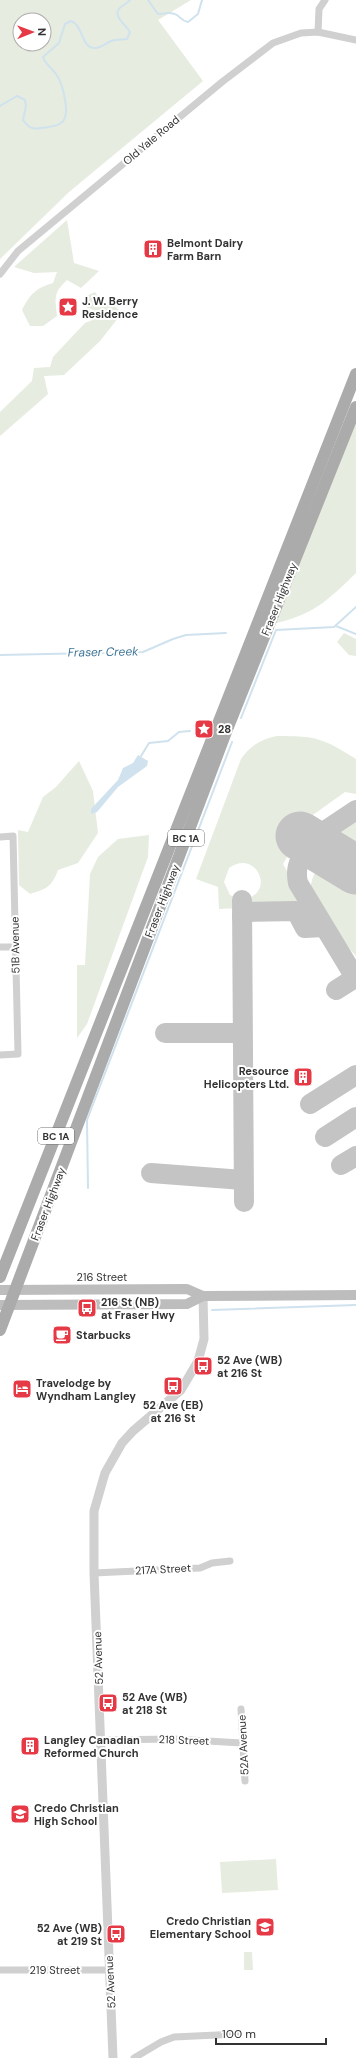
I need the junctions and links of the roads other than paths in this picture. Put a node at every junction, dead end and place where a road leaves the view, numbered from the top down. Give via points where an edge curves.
1 (325, 0) edge
2 (318, 32) junction
3 (356, 40) edge
4 (0, 274) edge
5 (356, 374) edge
6 (356, 406) edge
7 (0, 837) edge
8 (0, 947) edge
9 (15, 947) junction
10 (0, 1055) edge
11 (0, 1276) edge
12 (0, 1290) edge
13 (15, 1290) junction
14 (356, 1295) edge
15 (203, 1296) junction
16 (5, 1304) edge
17 (0, 1330) edge
18 (230, 1561) dead end
19 (94, 1573) junction
20 (241, 1709) dead end
21 (101, 1740) junction
22 (242, 1743) junction
23 (245, 1781) dead end
24 (0, 1970) edge
25 (110, 1970) junction
26 (238, 2034) dead end
27 (114, 2058) edge
28 (134, 2058) edge

1 - 2 street via 319,9
2 - 3 street, Old Yale Road
2 - 4 street, Old Yale Road via 301,33 273,43 222,82 18,251
5 - 11 main road, Fraser Highway / BC 1A
6 - 13 main road, Fraser Highway / BC 1A via 226,732
7 - 9 street, 51B Avenue via 13,836
8 - 9 street
9 - 10 street, 51B Avenue via 18,1054
12 - 13 main road, 216 Street
13 - 15 main road, 216 Street via 187,1289
13 - 16 main road, Fraser Highway / BC 1A
14 - 15 main road, 216 Street
15 - 16 main road, 216 Street via 187,1304
15 - 19 street, 52 Avenue via 204,1340 198,1361 181,1390 122,1443 105,1473 94,1511
16 - 17 main road, Fraser Highway / BC 1A
18 - 19 street, 217A Street via 212,1563 200,1568
19 - 21 street, 52 Avenue
20 - 22 street, 52A Avenue
21 - 22 street, 218 Street via 173,1739
21 - 25 street, 52 Avenue
22 - 23 street, 52A Avenue
24 - 25 street, 219 Street
25 - 27 street, 52 Avenue
26 - 28 street via 174,2037

